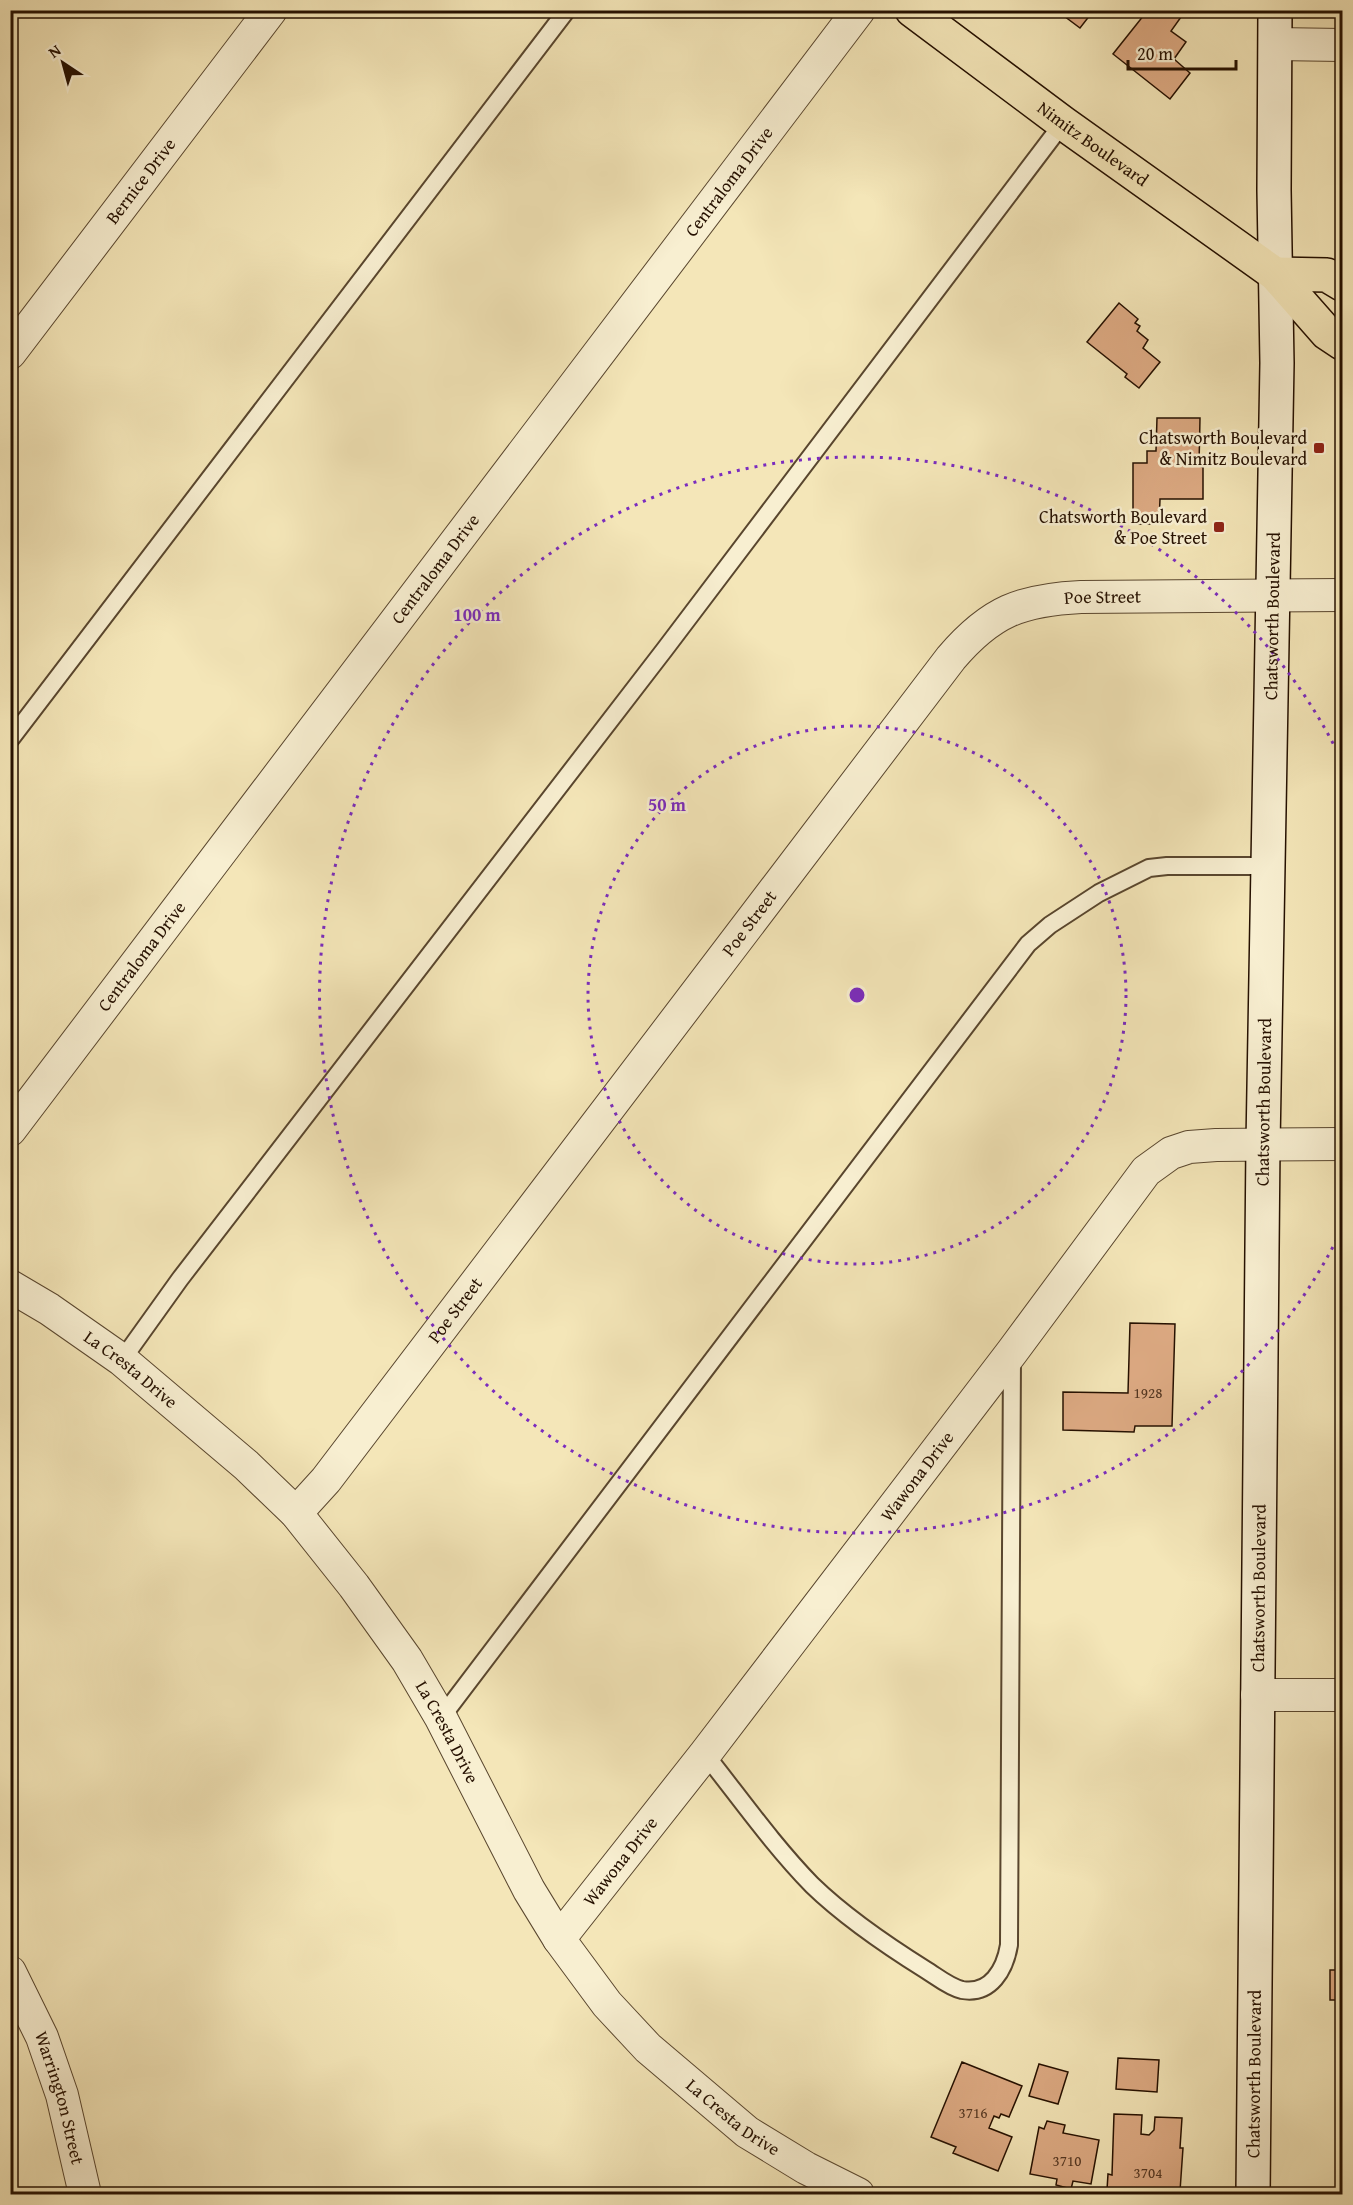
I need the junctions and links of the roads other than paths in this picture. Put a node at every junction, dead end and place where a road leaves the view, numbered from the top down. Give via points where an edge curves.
1 (271, 10) edge
2 (567, 10) edge
3 (859, 10) edge
4 (912, 10) edge
5 (1275, 10) edge
6 (1275, 44) junction
7 (1342, 45) edge
8 (1063, 123) junction
9 (1275, 274) junction
10 (1342, 284) edge
11 (1342, 343) edge
12 (10, 352) edge
13 (1273, 594) junction
14 (1342, 595) edge
15 (10, 740) edge
16 (1268, 866) junction
17 (10, 1130) edge
18 (1263, 1144) junction
19 (1342, 1144) edge
20 (10, 1286) edge
21 (1012, 1352) junction
22 (122, 1360) junction
23 (296, 1513) junction
24 (1257, 1695) junction
25 (1342, 1695) edge
26 (441, 1718) junction
27 (705, 1754) junction
28 (560, 1939) junction
29 (10, 1972) edge
30 (85, 2194) edge
31 (858, 2194) edge
32 (1253, 2194) edge

1 - 12 street, Bernice Drive
2 - 15 lane
3 - 17 street, Centraloma Drive
4 - 8 main road, Nimitz Boulevard
5 - 6 main road, Chatsworth Boulevard
6 - 7 street
6 - 9 main road, Chatsworth Boulevard
8 - 9 main road, Nimitz Boulevard
8 - 22 lane
9 - 10 main road via 1327,275
9 - 11 main road, Nimitz Boulevard via 1327,333
9 - 13 main road, Chatsworth Boulevard
13 - 14 street, Poe Street
13 - 16 main road, Chatsworth Boulevard
13 - 23 street, Poe Street via 1043,599 1003,614 967,639 326,1480
16 - 18 main road, Chatsworth Boulevard
16 - 26 lane via 1149,868 1099,892 1028,944
18 - 19 street, Wawona Drive
18 - 21 street, Wawona Drive via 1189,1147 1154,1164
18 - 24 main road, Chatsworth Boulevard
20 - 22 street, La Cresta Drive
21 - 27 street, Wawona Drive
21 - 27 lane via 1009,1945 1001,1972 982,1987 961,1990 854,1922 813,1886 777,1846
22 - 23 street, La Cresta Drive via 246,1465
23 - 26 street, La Cresta Drive via 407,1660
24 - 25 street
24 - 32 main road, Chatsworth Boulevard
26 - 28 street, La Cresta Drive via 529,1890
27 - 28 street, Wawona Drive
28 - 31 street, La Cresta Drive via 607,2004 693,2088 747,2132
29 - 30 street, Warrington Street via 42,2037 62,2096

